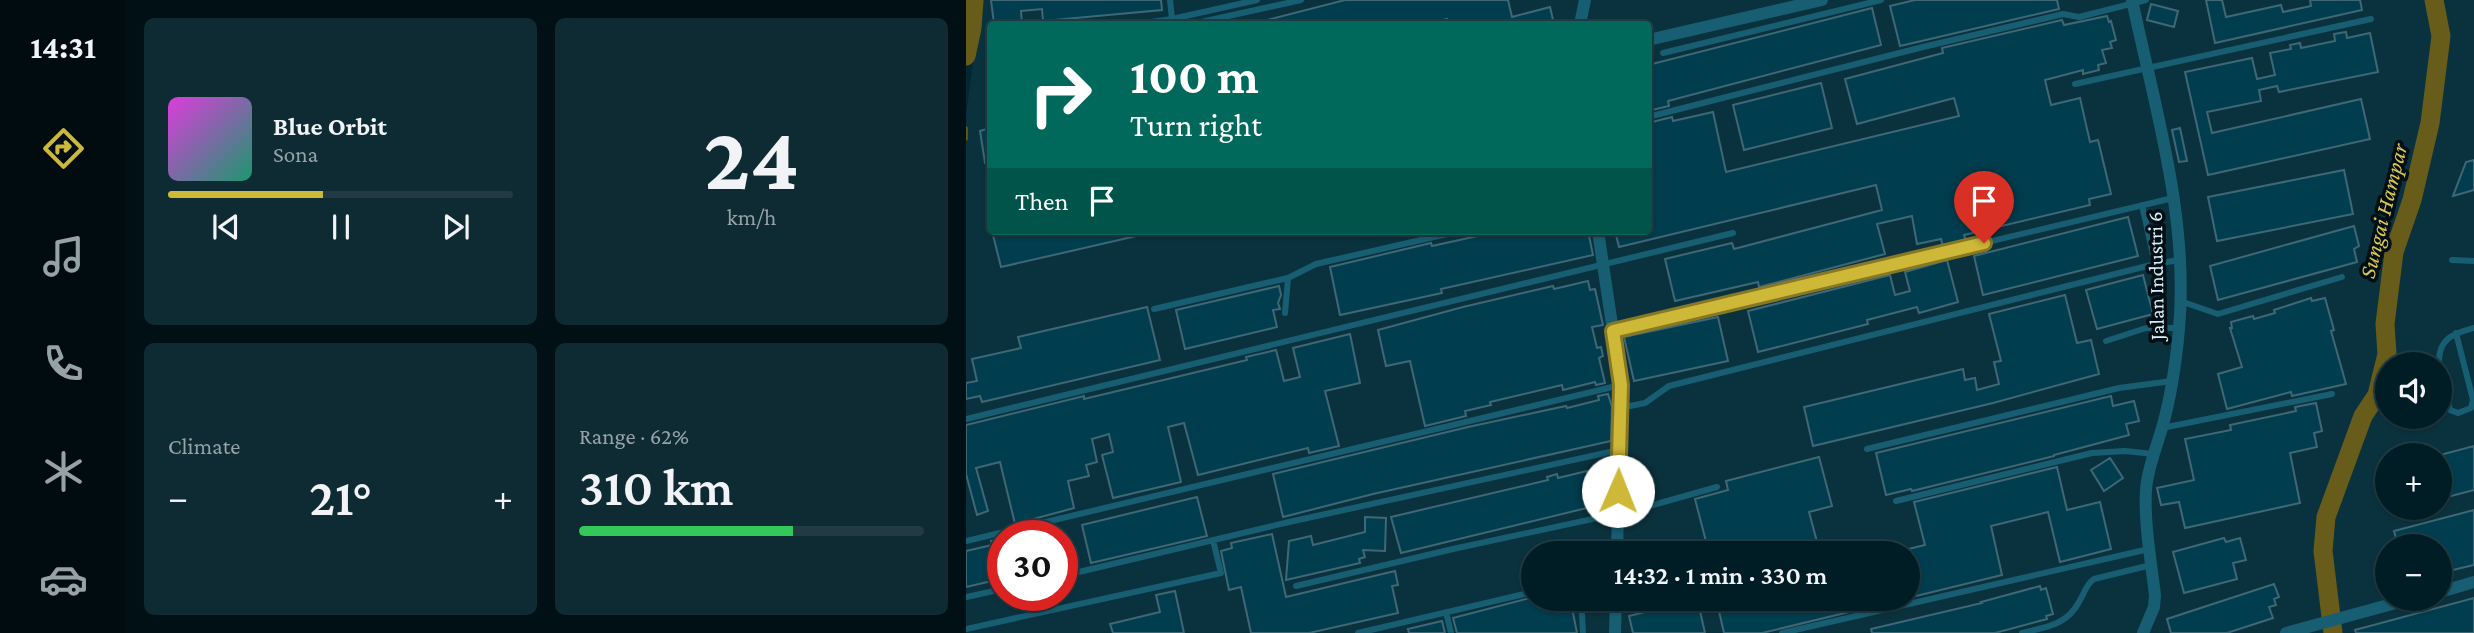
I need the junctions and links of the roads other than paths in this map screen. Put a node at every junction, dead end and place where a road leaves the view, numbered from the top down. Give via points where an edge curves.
1 (1170, 0) edge
2 (1257, 0) edge
3 (1301, 0) edge
4 (1585, 0) edge
5 (1822, 0) edge
6 (1881, 0) edge
7 (2137, 1) edge
8 (1172, 19) junction
9 (2371, 19) dead end
10 (1158, 21) edge
11 (1206, 21) edge
12 (1581, 21) edge
13 (1652, 39) edge
14 (1663, 53) dead end
15 (2147, 69) junction
16 (2075, 84) dead end
17 (1652, 116) edge
18 (2174, 198) junction
19 (2143, 205) junction
20 (1733, 233) dead end
21 (1443, 235) edge
22 (1599, 235) edge
23 (2179, 260) junction
24 (2452, 260) dead end
25 (2474, 261) edge
26 (2155, 264) junction
27 (1603, 266) junction
28 (2342, 277) dead end
29 (1288, 278) junction
30 (2180, 302) junction
31 (1154, 309) dead end
32 (1285, 313) dead end
33 (2179, 328) junction
34 (2474, 328) edge
35 (1613, 331) junction
36 (2456, 333) junction
37 (2106, 341) dead end
38 (2440, 352) edge
39 (2172, 381) junction
40 (1621, 385) junction
41 (2332, 394) dead end
42 (1620, 408) junction
43 (2452, 411) edge
44 (966, 419) edge
45 (2162, 428) junction
46 (1867, 449) dead end
47 (1619, 450) junction
48 (2152, 454) junction
49 (1717, 487) dead end
50 (1896, 501) dead end
51 (1618, 512) junction
52 (1213, 540) junction
53 (966, 541) edge
54 (1617, 541) edge
55 (2149, 549) junction
56 (2151, 565) junction
57 (1078, 572) edge
58 (2474, 582) edge
59 (1296, 586) dead end
60 (2452, 588) edge
61 (987, 592) edge
62 (1521, 595) edge
63 (966, 597) edge
64 (2375, 608) edge
65 (1582, 611) edge
66 (1616, 611) edge
67 (1447, 612) junction
68 (966, 629) edge
69 (1358, 633) edge
70 (1451, 633) edge
71 (1583, 633) edge
72 (1615, 633) edge
73 (1782, 633) edge
74 (2022, 633) edge
75 (2143, 633) edge
76 (2286, 633) edge

1 - 8 lane
2 - 8 lane
3 - 11 lane
4 - 12 street
5 - 13 street
6 - 14 lane
7 - 15 street, Jalan Industri 6
7 - 17 lane via 1923,47
8 - 10 lane
9 - 15 lane
15 - 16 lane
15 - 18 street, Jalan Industri 6
18 - 19 lane
18 - 23 street, Jalan Industri 6
19 - 26 lane
19 - 35 lane
20 - 27 lane
21 - 29 lane via 1316,264
22 - 27 street
23 - 26 lane
23 - 30 street, Jalan Industri 6
24 - 25 lane
26 - 42 lane via 1669,386 1645,404
27 - 35 street
27 - 44 lane
28 - 30 lane via 2218,314
29 - 31 lane
29 - 32 lane
30 - 33 street, Jalan Industri 6
33 - 37 lane via 2146,328
33 - 39 street, Jalan Industri 6
34 - 36 lane
35 - 40 street
36 - 38 lane via 2446,338
36 - 43 lane via 2473,400 2471,408
39 - 45 street, Jalan Industri 6
39 - 46 lane via 2119,388
40 - 42 street
40 - 53 lane
41 - 45 lane
42 - 47 street
45 - 48 street, Jalan Industri 6
47 - 51 street
47 - 52 lane
48 - 50 lane via 2092,453
48 - 55 street, Jalan Industri 6 via 2146,491
49 - 51 lane
51 - 54 street
51 - 59 lane
52 - 57 lane
52 - 68 lane via 1221,573
55 - 56 street, Jalan Industri 6
55 - 73 lane
56 - 74 lane via 2094,579 2064,621
56 - 75 street, Jalan Industri 6 via 2154,607
58 - 60 street
61 - 63 lane
62 - 67 lane
64 - 76 street
65 - 71 lane
66 - 72 street
67 - 69 lane
67 - 70 lane

